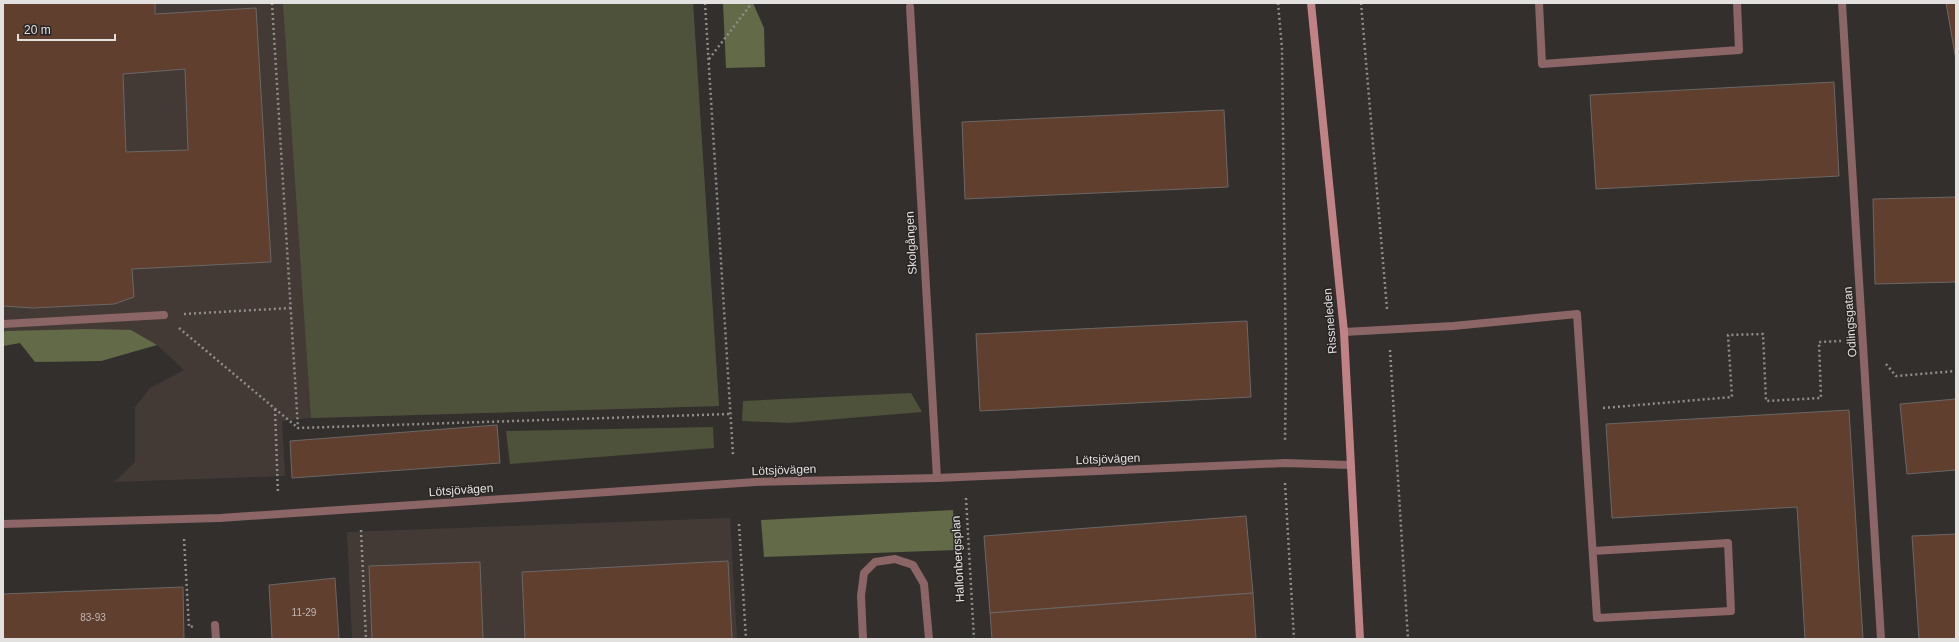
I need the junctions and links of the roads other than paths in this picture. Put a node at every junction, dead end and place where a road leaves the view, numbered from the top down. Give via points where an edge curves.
1 (1311, 3) edge
2 (1539, 3) edge
3 (1737, 3) edge
4 (1842, 3) edge
5 (910, 7) dead end
6 (164, 315) road end
7 (3, 324) edge
8 (1344, 332) junction
9 (1350, 465) junction
10 (936, 478) junction
11 (3, 524) edge
12 (1593, 551) junction
13 (215, 625) dead end
14 (216, 639) edge
15 (863, 639) edge
16 (929, 639) edge
17 (1360, 639) edge
18 (1881, 639) edge

1 - 8 street, Rissneleden
2 - 3 street via 1542,64 1739,50
4 - 18 street, Odlingsgatan
5 - 10 street, Skolgången
6 - 7 street
8 - 9 street, Rissneleden
8 - 12 street via 1453,326 1577,314
9 - 10 street, Lötsjövägen via 1285,463
9 - 17 street, Rissneleden
10 - 11 street, Lötsjövägen via 756,482 220,518
12 - 12 street via 1597,618 1731,611 1728,543
13 - 14 street
15 - 16 street via 861,596 864,573 875,562 895,559 913,565 924,584

